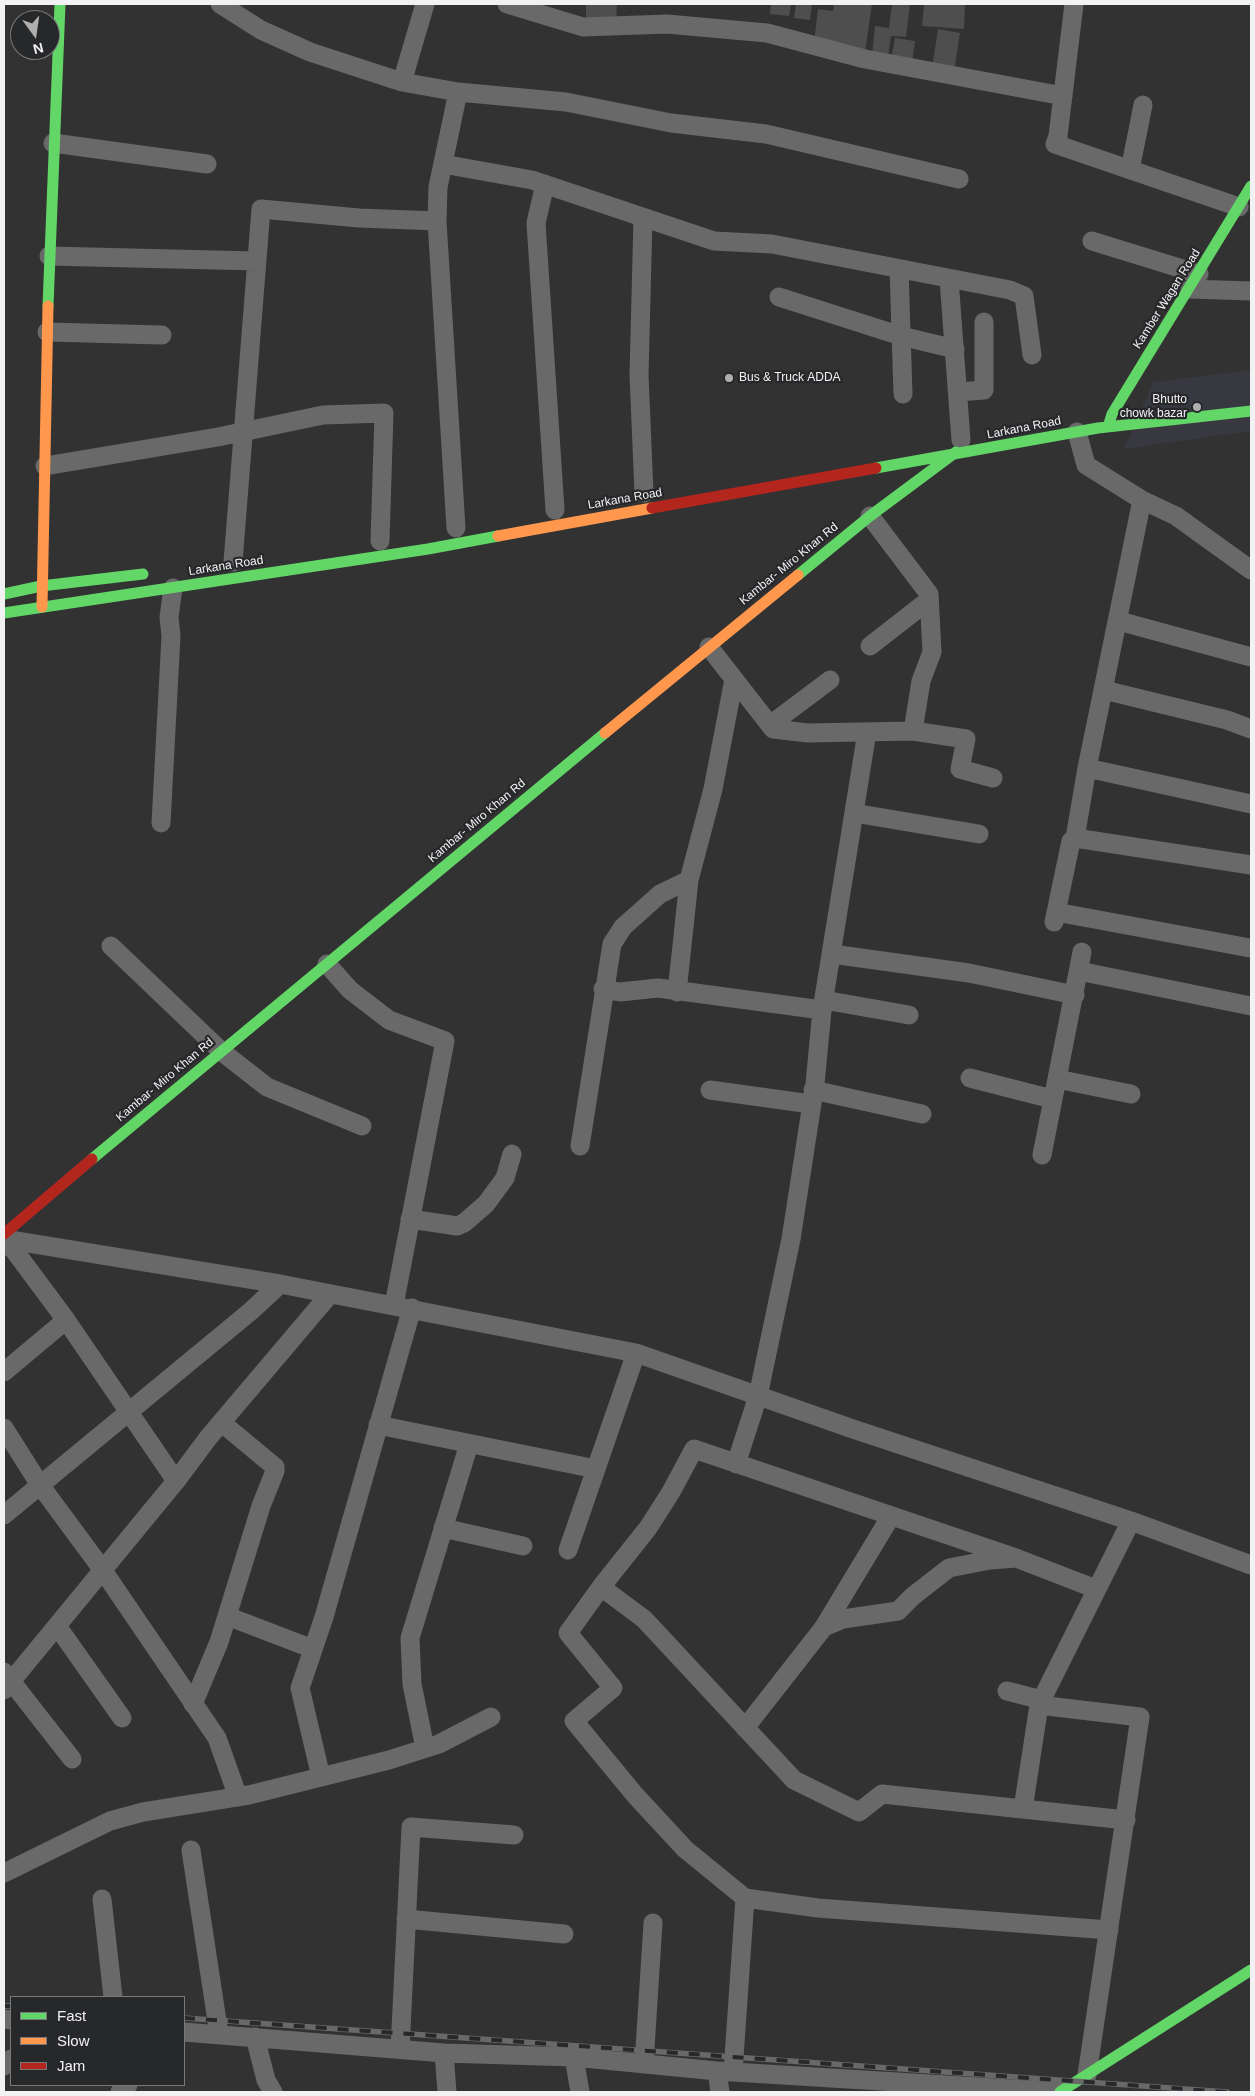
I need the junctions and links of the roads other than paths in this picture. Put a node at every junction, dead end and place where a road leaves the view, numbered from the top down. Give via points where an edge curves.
1 (60, 4) edge
2 (220, 4) edge
3 (425, 4) edge
4 (507, 4) edge
5 (1074, 4) edge
6 (402, 82) junction
7 (458, 92) junction
8 (1063, 96) junction
9 (1143, 105) dead end
10 (53, 142) junction
11 (207, 164) dead end
12 (443, 164) junction
13 (1130, 170) junction
14 (959, 179) dead end
15 (545, 184) junction
16 (1251, 186) edge
17 (1239, 207) junction
18 (643, 218) junction
19 (437, 221) junction
20 (1092, 241) dead end
21 (49, 256) junction
22 (256, 261) junction
23 (899, 269) junction
24 (949, 279) junction
25 (1195, 281) junction
26 (1251, 291) edge
27 (779, 297) dead end
28 (984, 322) dead end
29 (47, 332) junction
30 (162, 335) dead end
31 (901, 336) junction
32 (955, 349) junction
33 (1032, 355) dead end
34 (958, 392) junction
35 (903, 394) dead end
36 (1251, 411) edge
37 (1131, 412) dead end
38 (1112, 414) junction
39 (1108, 427) junction
40 (243, 431) junction
41 (1077, 432) junction
42 (959, 444) junction
43 (45, 466) junction
44 (743, 477) dead end
45 (746, 491) junction
46 (645, 493) dead end
47 (1142, 500) junction
48 (555, 510) dead end
49 (870, 516) junction
50 (456, 528) dead end
51 (380, 541) dead end
52 (233, 562) dead end
53 (1251, 570) edge
54 (154, 573) dead end
55 (41, 586) junction
56 (173, 588) junction
57 (4, 594) edge
58 (929, 600) junction
59 (42, 608) junction
60 (4, 614) edge
61 (1119, 622) junction
62 (870, 646) dead end
63 (709, 647) junction
64 (1251, 657) edge
65 (734, 679) junction
66 (830, 680) dead end
67 (1104, 690) junction
68 (770, 725) junction
69 (1251, 729) edge
70 (913, 731) junction
71 (867, 732) junction
72 (1087, 768) junction
73 (993, 778) dead end
74 (1251, 804) edge
75 (854, 813) junction
76 (161, 823) dead end
77 (980, 834) dead end
78 (1075, 838) junction
79 (1251, 865) edge
80 (689, 880) junction
81 (111, 946) dead end
82 (1250, 948) edge
83 (1082, 952) dead end
84 (832, 954) junction
85 (326, 964) junction
86 (1078, 971) junction
87 (603, 989) junction
88 (678, 992) junction
89 (1075, 994) junction
90 (823, 1005) junction
91 (1251, 1006) edge
92 (909, 1015) dead end
93 (221, 1051) junction
94 (970, 1078) dead end
95 (1056, 1079) junction
96 (710, 1090) dead end
97 (1131, 1094) dead end
98 (812, 1097) junction
99 (1052, 1099) junction
100 (922, 1114) dead end
101 (362, 1126) dead end
102 (580, 1146) dead end
103 (512, 1154) dead end
104 (1042, 1155) dead end
105 (410, 1219) junction
106 (4, 1234) edge
107 (4, 1240) edge
108 (280, 1284) junction
109 (330, 1294) junction
110 (403, 1307) junction
111 (66, 1320) junction
112 (636, 1352) junction
113 (4, 1372) edge
114 (758, 1396) junction
115 (129, 1412) junction
116 (222, 1423) junction
117 (378, 1425) junction
118 (4, 1428) edge
119 (469, 1444) junction
120 (736, 1464) junction
121 (596, 1469) junction
122 (176, 1481) junction
123 (40, 1485) junction
124 (4, 1515) edge
125 (891, 1516) junction
126 (1131, 1522) junction
127 (443, 1528) junction
128 (523, 1546) dead end
129 (568, 1550) dead end
130 (1016, 1558) junction
131 (1251, 1565) edge
132 (102, 1570) junction
133 (601, 1587) junction
134 (1096, 1589) junction
135 (227, 1616) junction
136 (57, 1626) junction
137 (824, 1627) junction
138 (314, 1649) junction
139 (6, 1682) edge
140 (1007, 1690) dead end
141 (1040, 1702) junction
142 (192, 1704) junction
143 (122, 1718) dead end
144 (491, 1718) dead end
145 (745, 1728) junction
146 (425, 1748) junction
147 (72, 1759) dead end
148 (321, 1777) junction
149 (238, 1797) junction
150 (1024, 1809) junction
151 (1126, 1820) junction
152 (514, 1834) dead end
153 (191, 1850) dead end
154 (4, 1873) edge
155 (745, 1898) junction
156 (102, 1899) dead end
157 (406, 1919) junction
158 (654, 1923) dead end
159 (1109, 1930) junction
160 (564, 1934) dead end
161 (1251, 1970) edge
162 (113, 1996) edge
163 (185, 2032) edge
164 (219, 2034) junction
165 (255, 2037) junction
166 (400, 2049) junction
167 (444, 2052) junction
168 (574, 2057) junction
169 (644, 2064) junction
170 (725, 2072) junction
171 (1087, 2075) junction
172 (909, 2087) edge
173 (1065, 2091) edge
174 (273, 2092) edge
175 (447, 2092) edge
176 (580, 2092) edge
177 (720, 2092) edge

1 - 10 main road
2 - 6 street via 261,30 310,52
3 - 6 street
4 - 8 street via 583,27 666,24 767,33 865,59
5 - 8 street
6 - 7 street
7 - 12 street
7 - 14 street via 566,102 671,123 766,134
8 - 13 street via 1055,144
9 - 13 street
10 - 11 street
10 - 21 main road
12 - 15 street
12 - 19 street via 438,187
13 - 17 street
15 - 18 street
15 - 48 street via 536,223
16 - 17 main road, Kamber Wagan Road
17 - 25 main road, Kamber Wagan Road
18 - 23 street via 714,240 772,244
18 - 46 street via 639,375
19 - 22 street via 261,209
19 - 50 street
20 - 25 street
21 - 22 street
21 - 29 main road
22 - 40 street
23 - 24 street
23 - 31 street
24 - 32 street
24 - 33 street via 1010,290 1024,296
25 - 26 street
25 - 38 main road, Kamber Wagan Road
27 - 31 street
28 - 34 street via 984,390
29 - 30 street
29 - 43 main road
31 - 32 street
31 - 35 street
32 - 34 street
34 - 42 street
36 - 39 main road, Larkana Road
37 - 38 main road, Larkana Road
38 - 39 main road, Kamber Wagan Road
38 - 42 main road, Larkana Road
39 - 41 main road, Larkana Road
40 - 43 street
40 - 51 street via 323,415 384,413
40 - 52 street
41 - 42 main road, Larkana Road
41 - 47 street via 1086,465
42 - 45 main road, Larkana Road
42 - 49 main road, Kambar- Miro Khan Rd
43 - 55 main road
44 - 45 main road
45 - 56 main road, Larkana Road via 428,549
47 - 53 street via 1176,516
47 - 61 street
49 - 58 street via 929,594
49 - 63 main road, Kambar- Miro Khan Rd
54 - 55 main road
55 - 57 main road
55 - 59 main road
56 - 59 main road, Larkana Road
56 - 76 street
58 - 62 street
58 - 70 street via 932,652 921,681
59 - 60 main road, Larkana Road
61 - 64 street
61 - 67 street
63 - 65 street
63 - 85 main road, Kambar- Miro Khan Rd
65 - 68 street
65 - 80 street via 713,789
66 - 68 street
67 - 69 street via 1227,720
67 - 72 street
68 - 71 street via 773,729 808,733
70 - 71 street
70 - 73 street via 966,739 960,769
71 - 75 street
72 - 74 street
72 - 78 street
75 - 77 street
75 - 84 street
78 - 79 street
78 - 82 street via 1071,841 1055,917
80 - 87 street via 660,894 623,927 612,944
80 - 88 street
81 - 93 street
83 - 86 street
84 - 89 street via 969,973
84 - 90 street
85 - 93 main road, Kambar- Miro Khan Rd
85 - 105 street via 350,990 389,1020 445,1041
86 - 89 street
86 - 91 street
87 - 88 street via 620,992 658,988
87 - 102 street
88 - 90 street
89 - 95 street
90 - 92 street
90 - 98 street
93 - 101 street via 267,1087
93 - 106 main road, Kambar- Miro Khan Rd
94 - 99 street
95 - 97 street
95 - 99 street
96 - 98 street
98 - 100 street
98 - 114 street via 791,1239
99 - 104 street
103 - 105 street via 505,1178 486,1204 464,1223 457,1226
105 - 110 street
107 - 108 street
107 - 111 street
108 - 109 street
108 - 115 street
109 - 110 street
109 - 116 street
110 - 112 street
110 - 117 street
111 - 113 street
111 - 115 street
112 - 114 street
112 - 121 street
114 - 120 street
114 - 126 street
115 - 122 street
115 - 123 street
116 - 122 street
116 - 135 street via 275,1467
117 - 119 street
117 - 138 street
118 - 123 street
119 - 121 street
119 - 127 street
120 - 125 street
120 - 133 street via 694,1449 648,1528
121 - 129 street
122 - 132 street
123 - 124 street
123 - 132 street
125 - 130 street
125 - 137 street
126 - 131 street
126 - 134 street
127 - 128 street
127 - 146 street via 410,1638 412,1684
130 - 134 street
130 - 137 street via 949,1568 898,1611 843,1619
132 - 136 street
132 - 142 street
133 - 145 street via 644,1620
133 - 155 street via 568,1633 613,1688 574,1721 685,1849
134 - 141 street
135 - 138 street
135 - 142 street
136 - 139 street
136 - 143 street
137 - 145 street
138 - 148 street via 300,1688
139 - 147 street
140 - 141 street
141 - 150 street
141 - 151 street via 1140,1717
142 - 149 street via 217,1738
144 - 146 street
145 - 150 street via 794,1780 860,1812 882,1794
146 - 148 street
148 - 149 street
149 - 154 street via 143,1812 110,1821
150 - 151 street
151 - 159 street
152 - 157 street via 411,1827
153 - 164 street
155 - 159 street via 818,1908
155 - 170 street
156 - 162 street
157 - 160 street
157 - 166 street
158 - 169 street
159 - 171 street
161 - 171 main road
163 - 164 street
164 - 165 street
165 - 166 street
165 - 174 street via 266,2080
166 - 167 street
167 - 168 street
167 - 175 street
168 - 169 street
168 - 176 street
169 - 170 street
170 - 172 street
170 - 177 street
171 - 173 main road
172 - 173 street

